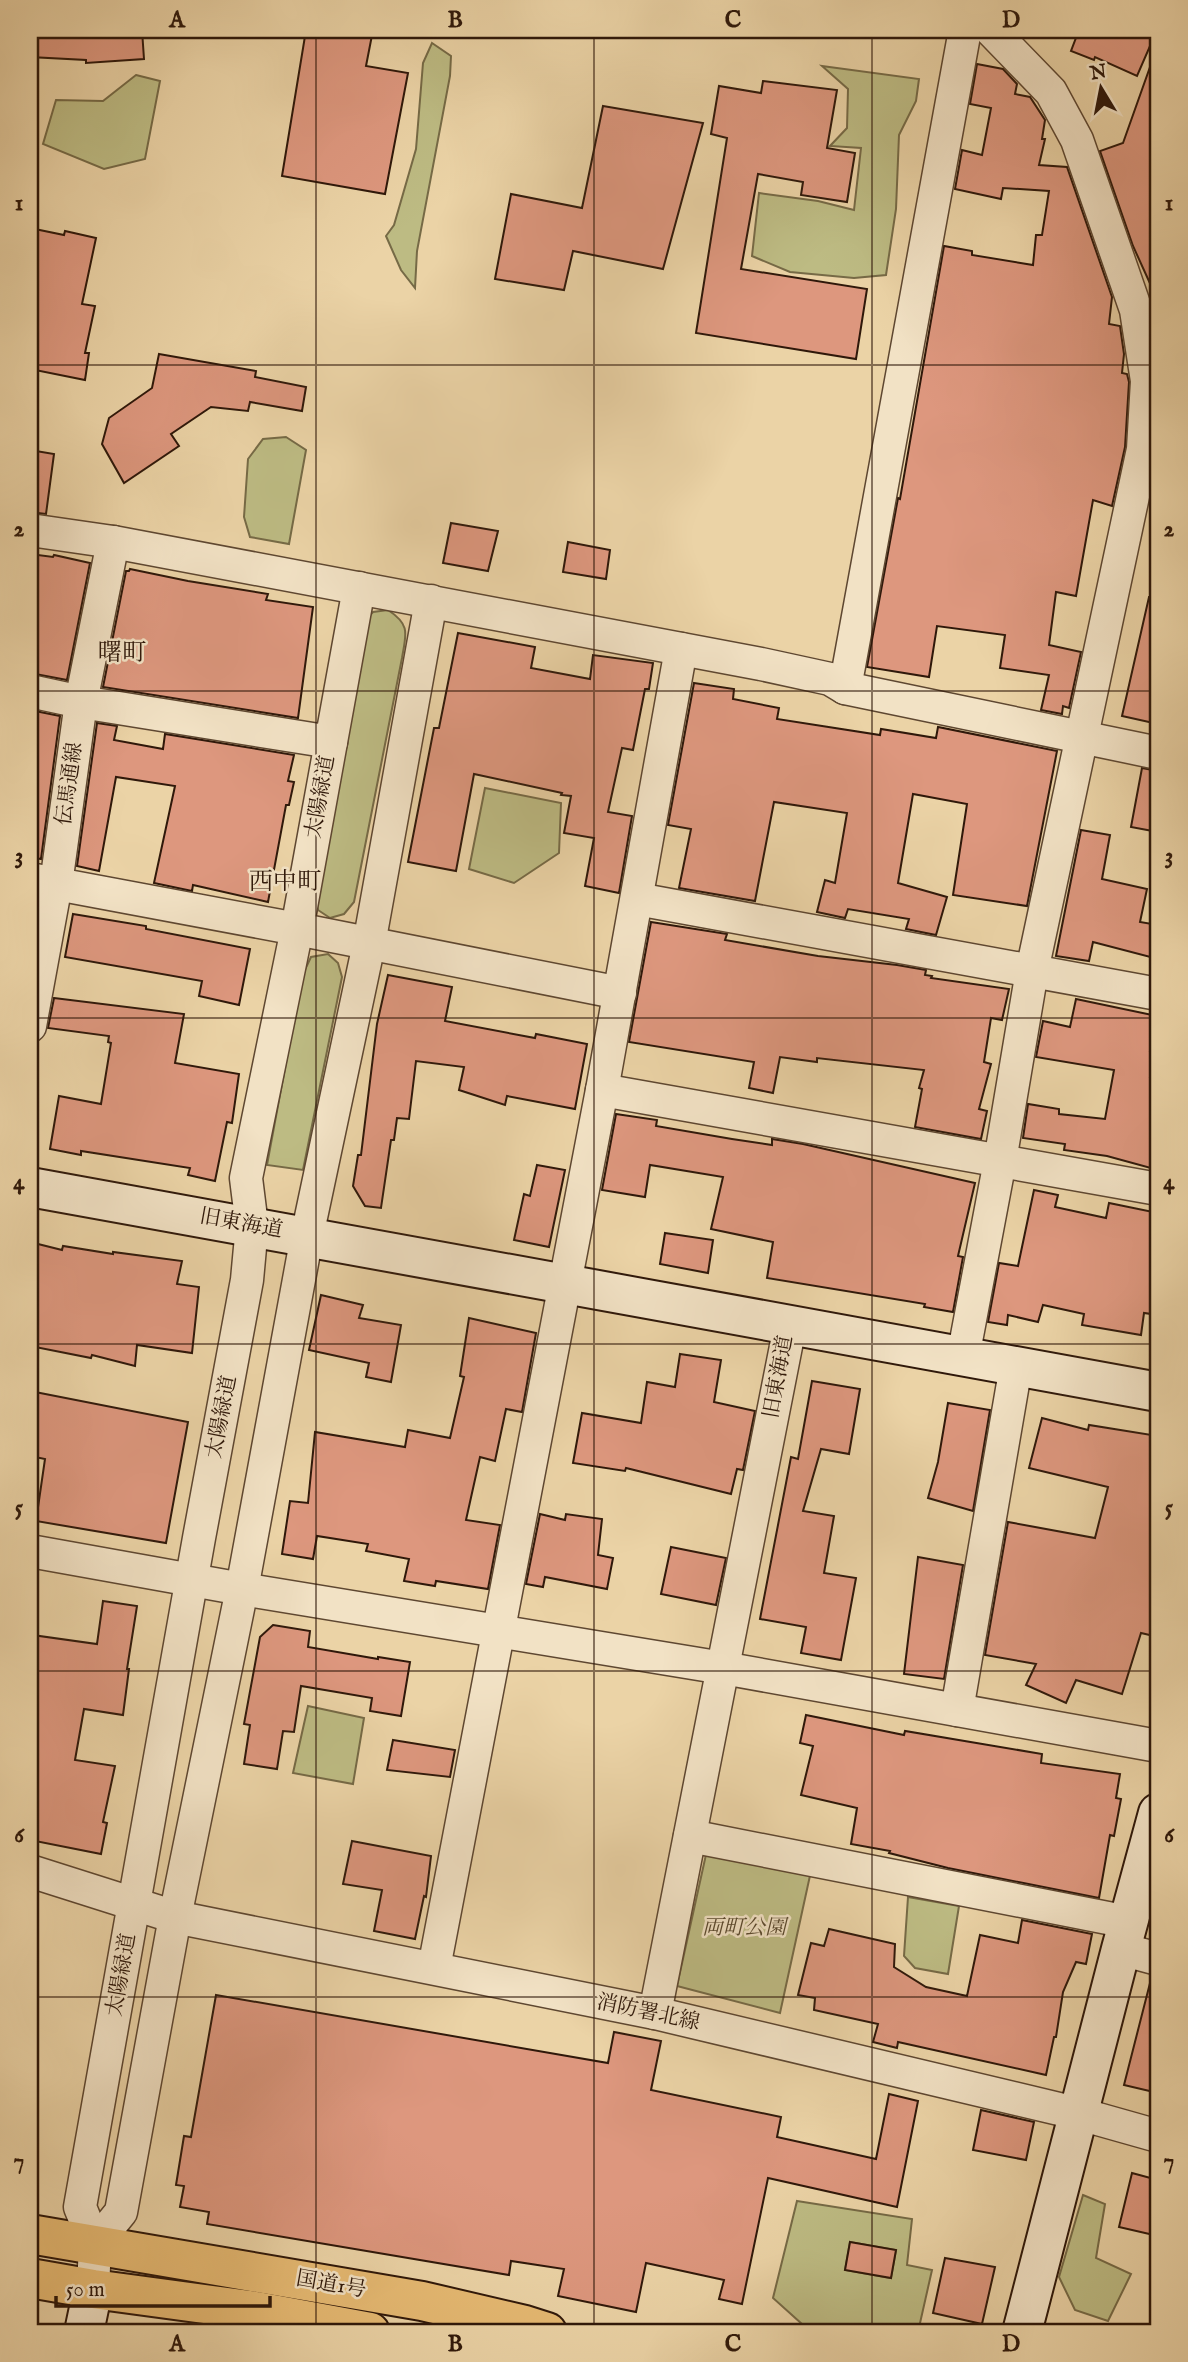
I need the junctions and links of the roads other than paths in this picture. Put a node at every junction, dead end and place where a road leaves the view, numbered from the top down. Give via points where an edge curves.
1 (965, 30) edge
2 (991, 30) edge
3 (1150, 451) edge
4 (30, 530) edge
5 (113, 542) junction
6 (359, 588) junction
7 (432, 601) junction
8 (681, 649) junction
9 (845, 688) junction
10 (30, 691) edge
11 (82, 702) junction
12 (1082, 736) junction
13 (331, 742) junction
14 (1158, 753) edge
15 (43, 881) edge
16 (637, 899) junction
17 (297, 929) junction
18 (369, 944) junction
19 (1032, 971) junction
20 (620, 993) junction
21 (1158, 994) edge
22 (30, 1026) edge
23 (602, 1090) junction
24 (1000, 1161) junction
25 (30, 1187) edge
26 (1158, 1189) edge
27 (252, 1226) junction
28 (307, 1236) junction
29 (565, 1284) junction
30 (790, 1326) junction
31 (963, 1357) junction
32 (1016, 1366) junction
33 (1158, 1392) edge
34 (30, 1551) edge
35 (192, 1580) junction
36 (242, 1589) junction
37 (499, 1631) junction
38 (723, 1668) junction
39 (957, 1710) junction
40 (1158, 1746) edge
41 (1158, 1813) edge
42 (690, 1836) junction
43 (30, 1871) edge
44 (135, 1903) junction
45 (175, 1917) junction
46 (1124, 1936) junction
47 (1158, 1959) edge
48 (434, 1968) junction
49 (655, 2013) junction
50 (1080, 2115) junction
51 (1158, 2136) edge
52 (30, 2234) edge
53 (95, 2245) junction
54 (30, 2278) edge
55 (93, 2289) junction
56 (84, 2332) edge
57 (370, 2332) edge
58 (547, 2332) edge
59 (1022, 2332) edge

1 - 9 street
2 - 3 street via 1051,92 1077,140 1136,310 1147,381
3 - 12 street
4 - 5 street
5 - 6 street
5 - 11 street, 伝馬通線
6 - 7 street
6 - 13 street, 太陽緑道
7 - 8 street
7 - 18 street, 太陽緑道
8 - 9 street via 830,679
8 - 16 street
9 - 12 street
10 - 11 street
11 - 13 street
11 - 15 street, 伝馬通線
12 - 14 street
12 - 19 street
13 - 17 street, 太陽緑道
15 - 17 street
15 - 22 street, 伝馬通線
16 - 19 street
16 - 20 street
17 - 18 street
17 - 27 street, 太陽緑道 via 246,1178
18 - 20 street
18 - 28 street, 太陽緑道
19 - 21 street
19 - 24 street
20 - 23 street
23 - 24 street
23 - 29 street
24 - 26 street
24 - 31 street
25 - 27 street, 旧東海道
27 - 28 street, 旧東海道
27 - 35 street, 太陽緑道 via 247,1280
28 - 29 street, 旧東海道
28 - 36 street, 太陽緑道
29 - 30 street, 旧東海道
29 - 37 street
30 - 31 street
30 - 38 street, 旧東海道
31 - 32 street
32 - 33 street
32 - 39 street
34 - 35 street
35 - 36 street
35 - 44 street, 太陽緑道
36 - 37 street
36 - 45 street, 太陽緑道
37 - 38 street
37 - 48 street
38 - 39 street
38 - 42 street, 旧東海道
39 - 40 street
41 - 46 street
42 - 46 street
42 - 49 street, 旧東海道
43 - 44 street
44 - 45 street, 消防署北線
44 - 53 street, 太陽緑道 via 80,2207
45 - 48 street, 消防署北線
45 - 53 street, 太陽緑道 via 121,2212
46 - 47 street
46 - 50 street
48 - 49 street, 消防署北線
49 - 50 street, 消防署北線
50 - 51 street, 消防署北線
50 - 59 street
52 - 53 highway, 国道1号
53 - 55 street, 太陽緑道
53 - 58 highway, 国道1号 via 422,2301
54 - 55 highway, 国道1号
55 - 56 street
55 - 57 highway, 国道1号

